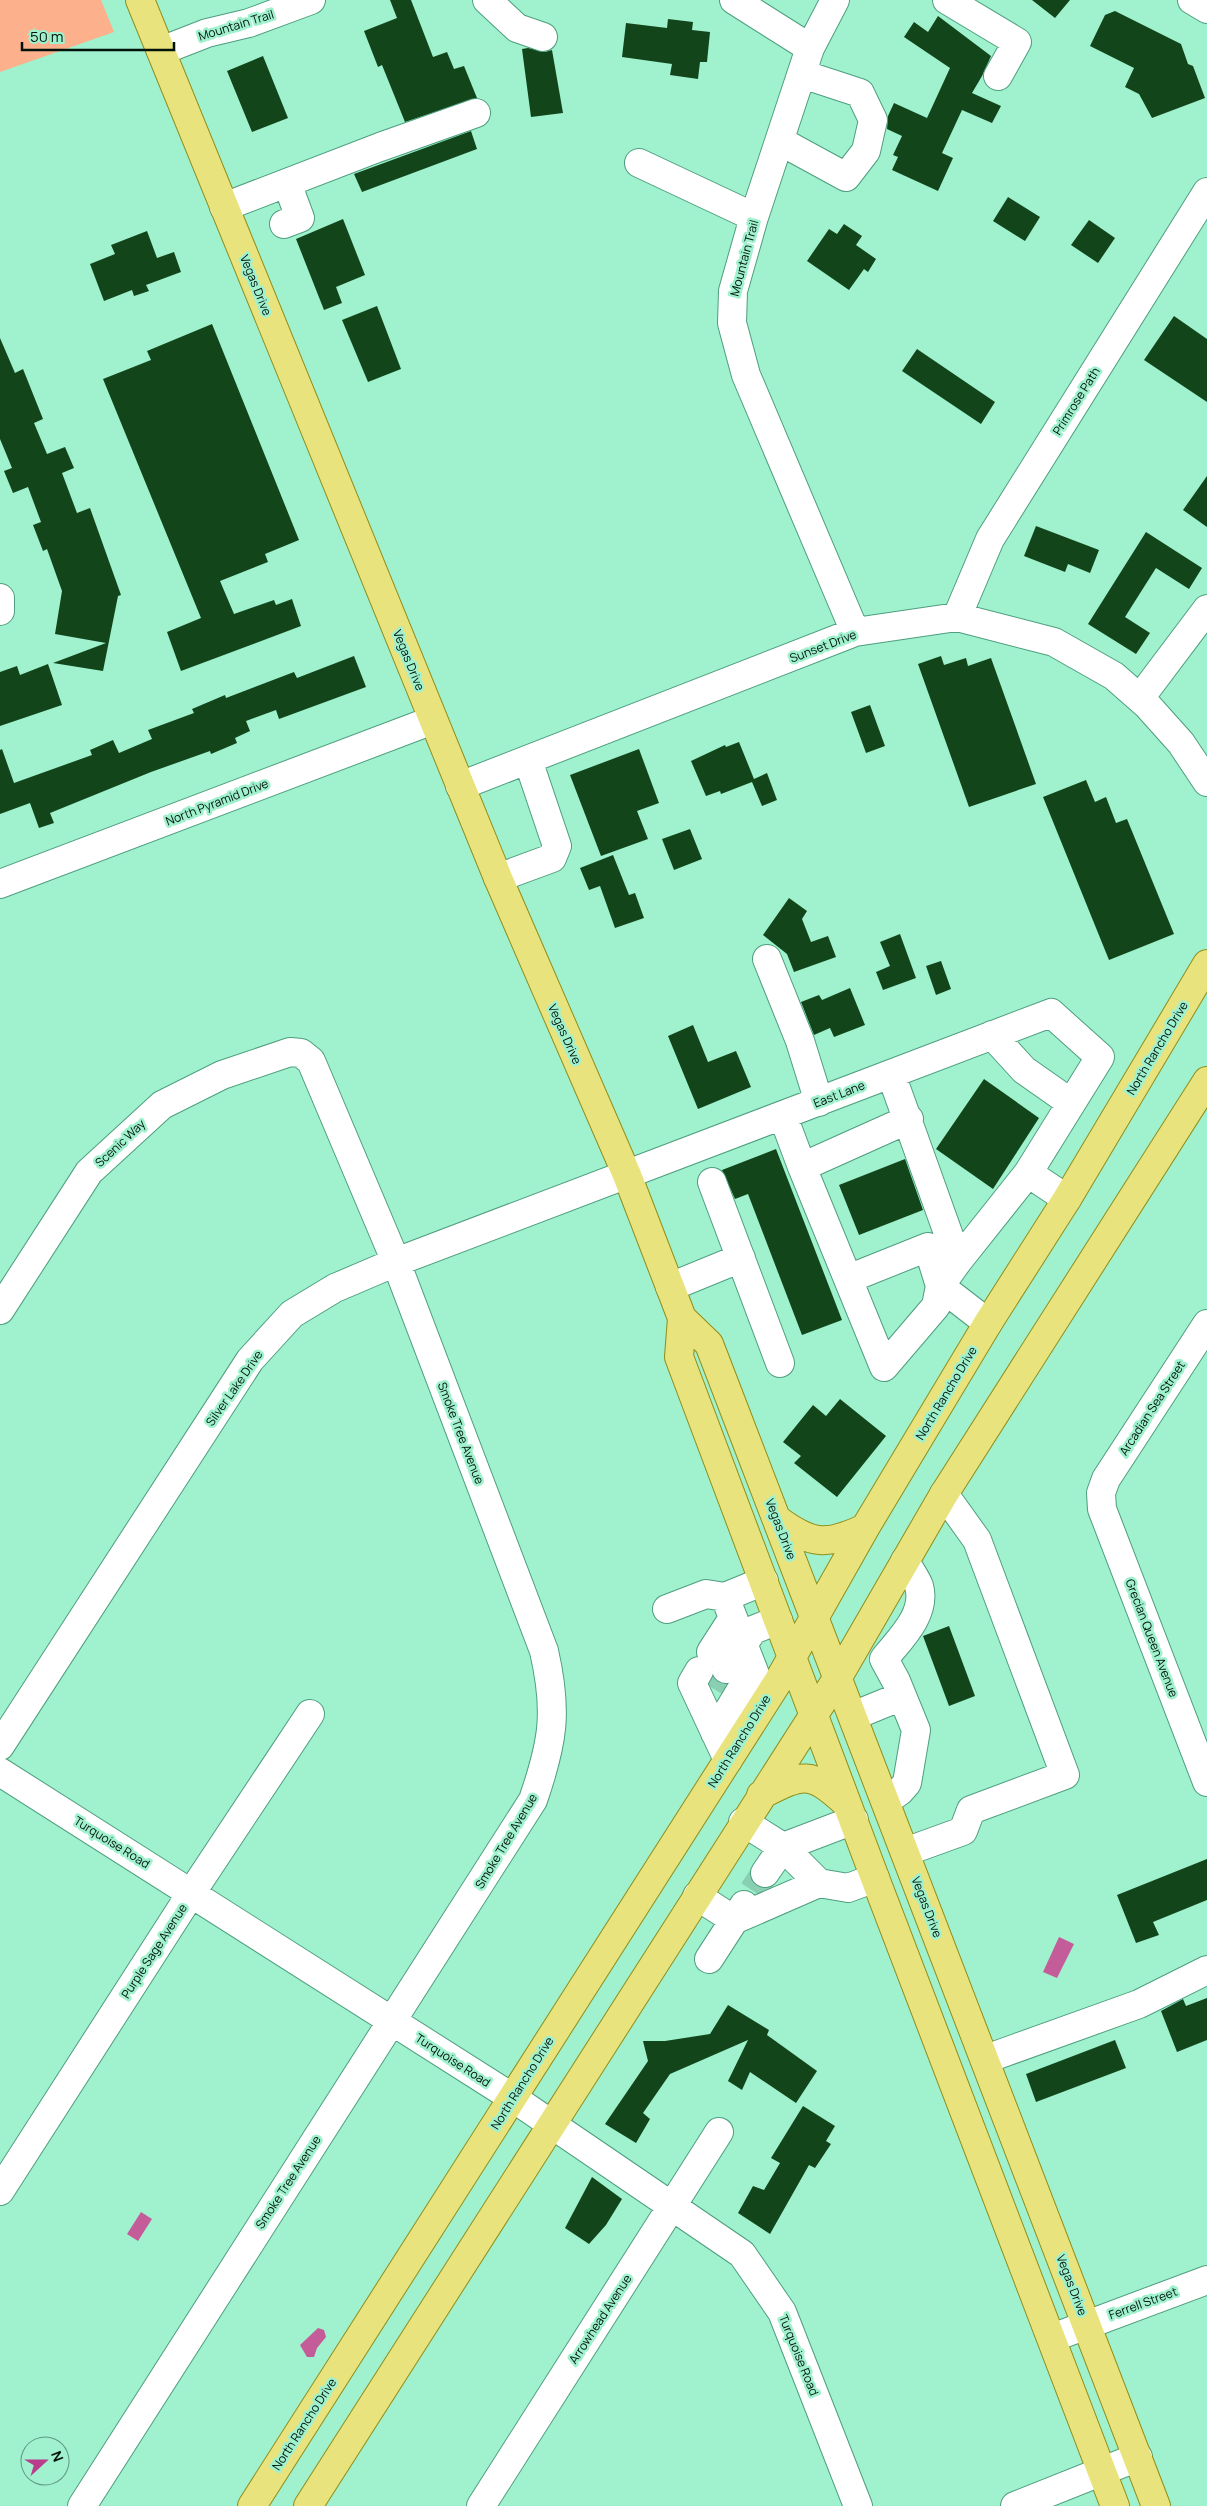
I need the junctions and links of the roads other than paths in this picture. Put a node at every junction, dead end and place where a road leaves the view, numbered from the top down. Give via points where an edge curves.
1 (140, 0) edge
2 (311, 0) edge
3 (487, 0) edge
4 (734, 0) edge
5 (835, 0) edge
6 (947, 0) edge
7 (1192, 0) edge
8 (1207, 9) edge
9 (543, 37) dead end
10 (810, 48) junction
11 (161, 52) junction
12 (802, 74) junction
13 (998, 76) dead end
14 (476, 113) dead end
15 (780, 141) junction
16 (640, 163) dead end
17 (287, 183) junction
18 (1207, 192) edge
19 (224, 207) junction
20 (754, 217) junction
21 (284, 224) dead end
22 (0, 598) edge
23 (1207, 609) edge
24 (0, 610) edge
25 (957, 616) junction
26 (856, 632) junction
27 (1140, 698) junction
28 (433, 720) junction
29 (528, 760) junction
30 (1207, 782) edge
31 (460, 786) junction
32 (498, 878) junction
33 (0, 884) edge
34 (767, 959) dead end
35 (1207, 964) edge
36 (992, 1035) junction
37 (301, 1053) joint
38 (892, 1074) junction
39 (1207, 1081) edge
40 (819, 1102) junction
41 (1071, 1104) junction
42 (783, 1116) junction
43 (909, 1119) junction
44 (802, 1167) junction
45 (1028, 1173) junction
46 (627, 1176) junction
47 (712, 1182) dead end
48 (1067, 1199) junction
49 (741, 1258) junction
50 (958, 1260) junction
51 (396, 1262) junction
52 (848, 1279) junction
53 (940, 1286) junction
54 (670, 1287) junction
55 (0, 1310) edge
56 (682, 1318) junction
57 (988, 1323) junction
58 (1207, 1324) edge
59 (780, 1363) dead end
60 (1101, 1493) joint
61 (944, 1494) junction
62 (778, 1520) junction
63 (866, 1528) junction
64 (905, 1561) junction
65 (764, 1581) junction
66 (729, 1607) junction
67 (667, 1609) dead end
68 (815, 1618) junction
69 (778, 1620) junction
70 (858, 1641) junction
71 (743, 1643) junction
72 (792, 1656) junction
73 (884, 1659) junction
74 (753, 1670) junction
75 (838, 1677) junction
76 (710, 1678) junction
77 (902, 1696) junction
78 (765, 1700) junction
79 (310, 1714) dead end
80 (814, 1714) junction
81 (853, 1716) junction
82 (715, 1733) junction
83 (0, 1746) edge
84 (728, 1760) junction
85 (0, 1772) edge
86 (1207, 1782) edge
87 (761, 1795) junction
88 (886, 1801) junction
89 (851, 1812) junction
90 (743, 1822) junction
91 (783, 1848) junction
92 (905, 1852) junction
93 (875, 1878) junction
94 (819, 1883) junction
95 (192, 1892) junction
96 (696, 1896) junction
97 (734, 1920) junction
98 (709, 1959) dead end
99 (1207, 1970) edge
100 (392, 2020) junction
101 (986, 2059) junction
102 (513, 2098) junction
103 (552, 2123) junction
104 (720, 2132) dead end
105 (0, 2191) edge
106 (672, 2206) junction
107 (1207, 2280) edge
108 (1087, 2324) junction
109 (1052, 2338) junction
110 (1138, 2457) junction
111 (1102, 2472) junction
112 (82, 2506) edge
113 (252, 2506) edge
114 (308, 2506) edge
115 (481, 2506) edge
116 (858, 2506) edge
117 (1015, 2506) edge
118 (1115, 2506) edge
119 (1156, 2506) edge

1 - 11 main road, Vegas Drive
2 - 11 street, Mountain Trail via 249,23 207,33
3 - 9 street via 517,28
4 - 10 street
5 - 10 street, Mountain Trail
6 - 13 street via 1017,42
7 - 8 street
10 - 12 street, Mountain Trail
11 - 19 main road, Vegas Drive
12 - 15 street, Mountain Trail
12 - 15 street via 860,93 873,120 866,151 846,178
14 - 17 street
15 - 20 street, Mountain Trail
16 - 20 street
17 - 19 street
17 - 21 street via 300,218
18 - 25 street, Primrose Path via 990,539
19 - 28 main road, Vegas Drive
20 - 26 street, Mountain Trail via 733,291 732,323 746,375
22 - 24 street
23 - 27 street
25 - 26 street, Sunset Drive
25 - 27 street, Sunset Drive via 1054,642 1114,676
26 - 29 street, Sunset Drive
27 - 30 street, Sunset Drive via 1181,744
28 - 31 main road, Vegas Drive
28 - 33 street, North Pyramid Drive
29 - 31 street, Sunset Drive
29 - 32 street via 557,846 552,858
31 - 32 main road, Vegas Drive
32 - 46 main road, Vegas Drive
34 - 40 street via 800,1041
35 - 48 main road, North Rancho Drive
36 - 38 street, East Lane
36 - 41 street via 1024,1070
36 - 41 street, East Lane via 1051,1013 1100,1057
37 - 51 street, Smoke Tree Avenue via 311,1061
37 - 55 street, Scenic Way via 290,1052 222,1076 162,1105 89,1172
38 - 40 street, East Lane
38 - 43 street
39 - 61 main road
40 - 42 street, East Lane
41 - 45 street
42 - 44 street
42 - 46 street, East Lane
43 - 44 street
43 - 50 street
44 - 52 street
45 - 48 street
45 - 50 street
46 - 51 street, Silver Lake Drive
46 - 54 main road, Vegas Drive
47 - 49 street
48 - 57 main road, North Rancho Drive
49 - 54 street
49 - 59 street
50 - 53 street
51 - 83 street, Silver Lake Drive via 335,1288 292,1314 250,1360
51 - 100 street, Smoke Tree Avenue via 544,1651 554,1704 545,1765 534,1800
52 - 53 street via 928,1247
52 - 53 street via 884,1367 936,1306
53 - 57 street
54 - 56 main road, Vegas Drive
56 - 62 main road, Vegas Drive via 710,1344
56 - 65 main road, Vegas Drive via 679,1357
57 - 63 main road, North Rancho Drive
58 - 60 street, Arcadian Sea Street via 1106,1479
60 - 86 street, Grecian Queen Avenue via 1102,1509
61 - 64 main road
61 - 92 street via 977,1540 1065,1775 971,1810 964,1831
62 - 63 main road via 806,1539 820,1541 846,1537
62 - 68 main road, Vegas Drive
63 - 68 main road, North Rancho Drive
64 - 70 main road
64 - 73 street via 919,1586 920,1607 908,1629
65 - 66 street
65 - 69 main road, Vegas Drive
66 - 67 street via 706,1594
66 - 71 street
66 - 76 street
68 - 72 main road, North Rancho Drive
68 - 75 main road, Vegas Drive
69 - 71 street via 753,1630
69 - 72 main road, Vegas Drive
70 - 73 street
70 - 75 main road
71 - 74 street
71 - 76 street
72 - 78 main road, North Rancho Drive
72 - 80 main road, Vegas Drive
73 - 77 street
74 - 78 street
74 - 82 street
75 - 80 main road
75 - 81 main road, Vegas Drive
76 - 82 street
77 - 81 street
77 - 88 street via 916,1730 907,1783
78 - 84 main road, North Rancho Drive
79 - 95 street, Purple Sage Avenue
80 - 87 main road
80 - 89 main road, Vegas Drive
81 - 88 main road, Vegas Drive
82 - 84 street
84 - 102 main road, North Rancho Drive
85 - 95 street, Turquoise Road
87 - 89 main road via 803,1777 815,1779 830,1788
87 - 90 main road
88 - 92 main road, Vegas Drive
89 - 91 street
89 - 93 main road, Vegas Drive
90 - 91 street
90 - 96 main road
91 - 94 street
91 - 97 street
92 - 101 main road, Vegas Drive
93 - 94 street via 848,1888
93 - 109 main road, Vegas Drive
94 - 97 street
95 - 100 street, Turquoise Road
95 - 105 street, Purple Sage Avenue
96 - 97 street
96 - 103 main road
97 - 98 street
99 - 101 street via 1139,2004
100 - 102 street, Turquoise Road
100 - 112 street, Smoke Tree Avenue
101 - 108 main road, Vegas Drive
102 - 103 street, Turquoise Road
102 - 113 main road, North Rancho Drive
103 - 106 street, Turquoise Road
103 - 114 main road
104 - 106 street, Arrowhead Avenue
106 - 115 street, Arrowhead Avenue
106 - 116 street, Turquoise Road via 742,2254 782,2312
107 - 108 street, Ferrell Street
108 - 109 street, Ferrell Street
108 - 110 main road, Vegas Drive
109 - 111 main road, Vegas Drive
110 - 111 street
110 - 119 main road, Vegas Drive
111 - 117 street
111 - 118 main road, Vegas Drive

